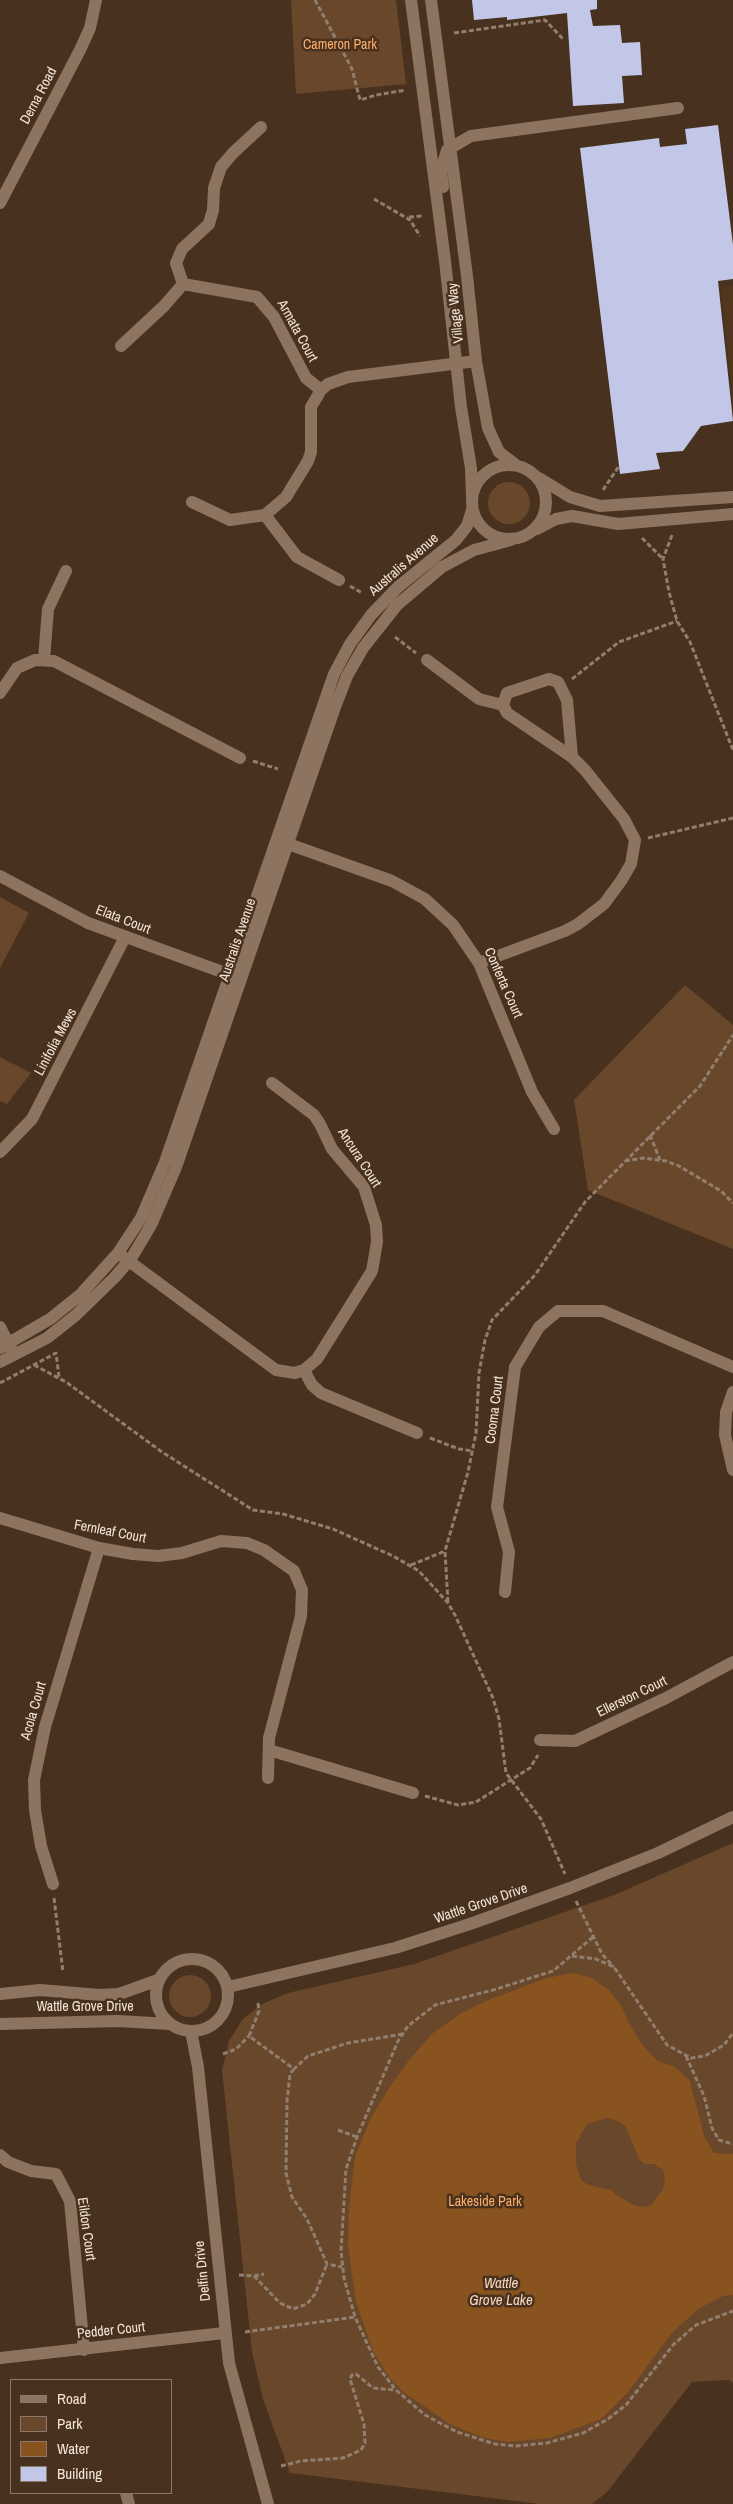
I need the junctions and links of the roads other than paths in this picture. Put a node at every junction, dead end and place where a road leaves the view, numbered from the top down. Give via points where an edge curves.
1 (96, 0) edge
2 (411, 0) edge
3 (431, 0) edge
4 (678, 108) dead end
5 (261, 127) dead end
6 (450, 148) junction
7 (0, 203) edge
8 (445, 261) junction
9 (183, 284) junction
10 (121, 346) dead end
11 (476, 361) junction
12 (456, 363) junction
13 (321, 390) junction
14 (516, 465) junction
15 (535, 475) junction
16 (733, 496) edge
17 (192, 502) dead end
18 (472, 503) junction
19 (733, 514) edge
20 (265, 515) junction
21 (532, 532) junction
22 (512, 540) junction
23 (66, 571) dead end
24 (339, 580) dead end
25 (44, 659) junction
26 (427, 660) road end
27 (0, 693) edge
28 (503, 705) junction
29 (572, 757) junction
30 (240, 758) road end
31 (281, 842) junction
32 (0, 876) edge
33 (125, 937) junction
34 (479, 963) junction
35 (235, 977) junction
36 (272, 1083) dead end
37 (554, 1129) dead end
38 (0, 1152) edge
39 (123, 1257) junction
40 (0, 1327) edge
41 (8, 1349) edge
42 (0, 1362) edge
43 (733, 1367) edge
44 (304, 1370) junction
45 (733, 1392) edge
46 (417, 1433) road end
47 (733, 1470) edge
48 (0, 1518) edge
49 (99, 1548) junction
50 (505, 1592) dead end
51 (733, 1662) edge
52 (540, 1740) road end
53 (269, 1750) junction
54 (268, 1778) dead end
55 (413, 1793) road end
56 (733, 1816) edge
57 (53, 1884) road end
58 (158, 1980) junction
59 (228, 1987) junction
60 (0, 1994) edge
61 (0, 2024) edge
62 (170, 2024) junction
63 (191, 2031) junction
64 (0, 2156) edge
65 (224, 2333) junction
66 (84, 2350) junction
67 (0, 2358) edge
68 (268, 2504) edge

1 - 7 street, Derna Road via 90,28 80,50
2 - 8 street, Village Way
3 - 6 street, Village Way
4 - 6 street via 471,136
5 - 9 street via 222,168 214,188 209,224 178,256 177,270
6 - 8 street, Village Way via 441,171 450,233
6 - 11 street, Village Way
8 - 12 street, Village Way
9 - 10 street
9 - 13 street, Armata Court via 257,297 274,317 306,378
11 - 12 street
11 - 14 street, Village Way via 490,437 499,452
12 - 13 street via 348,377 336,380
12 - 18 street, Village Way via 471,468
13 - 20 street via 311,407 308,461 286,497
14 - 15 street
14 - 18 street via 496,467 487,472 480,479
15 - 16 street via 570,498 600,506
15 - 21 street via 546,494 547,505 539,525
17 - 20 street via 230,520
18 - 22 street via 476,520 487,532
18 - 31 street, Australis Avenue via 462,534 398,587 371,615 350,644 327,691
19 - 21 street via 618,524 572,516 549,522
20 - 24 street via 297,557
21 - 22 street
22 - 31 street, Australis Avenue via 474,550 442,567 409,593 372,634 354,661
23 - 25 street via 48,608
25 - 27 street via 26,662 17,668
25 - 30 street via 63,664
26 - 28 street via 479,699
28 - 29 street via 507,713
28 - 29 street via 504,697 511,691 556,680 567,700
29 - 34 street via 624,819 635,840 634,855 627,872 592,914 565,931
31 - 34 street, Conferta Court via 373,873 417,894 453,925
31 - 35 street, Australis Avenue
32 - 33 street, Elata Court via 80,920
33 - 35 street, Elata Court
33 - 38 street, Linifolia Mews via 32,1119
34 - 37 street, Conferta Court via 532,1092
35 - 39 street, Australis Avenue via 150,1200
36 - 44 street, Ancura Court via 314,1115 332,1149 364,1187 376,1225 376,1257 368,1278 322,1352
39 - 41 street, Australis Avenue via 103,1290 65,1325
39 - 44 street via 276,1370 285,1373
40 - 41 street
41 - 42 street, Australis Avenue
43 - 50 street, Cooma Court via 603,1311 558,1311 539,1327 515,1367 497,1507 509,1552
44 - 46 street via 321,1393
45 - 47 street via 726,1412 725,1435
48 - 49 street, Fernleaf Court
49 - 53 street, Fernleaf Court via 158,1556 182,1553 221,1541 247,1543 294,1570 302,1590 301,1616
49 - 57 street, Acola Court via 45,1726 34,1780 41,1846
51 - 52 street, Ellerston Court via 575,1741
53 - 54 street, Fernleaf Court
53 - 55 street
56 - 59 street, Wattle Grove Drive via 658,1853 470,1924 395,1948
58 - 59 street via 173,1963 195,1958 216,1967
58 - 60 street, Wattle Grove Drive via 119,1994 40,1990
58 - 62 street via 157,2004
59 - 63 street via 226,2008 220,2018 202,2030
61 - 62 street, Wattle Grove Drive via 118,2020
62 - 63 street
63 - 65 street, Delfin Drive via 198,2067
64 - 66 street, Eildon Court via 31,2171 56,2174 70,2201
65 - 66 street, Pedder Court
65 - 68 street, Delfin Drive via 236,2394
66 - 67 street, Pedder Court

